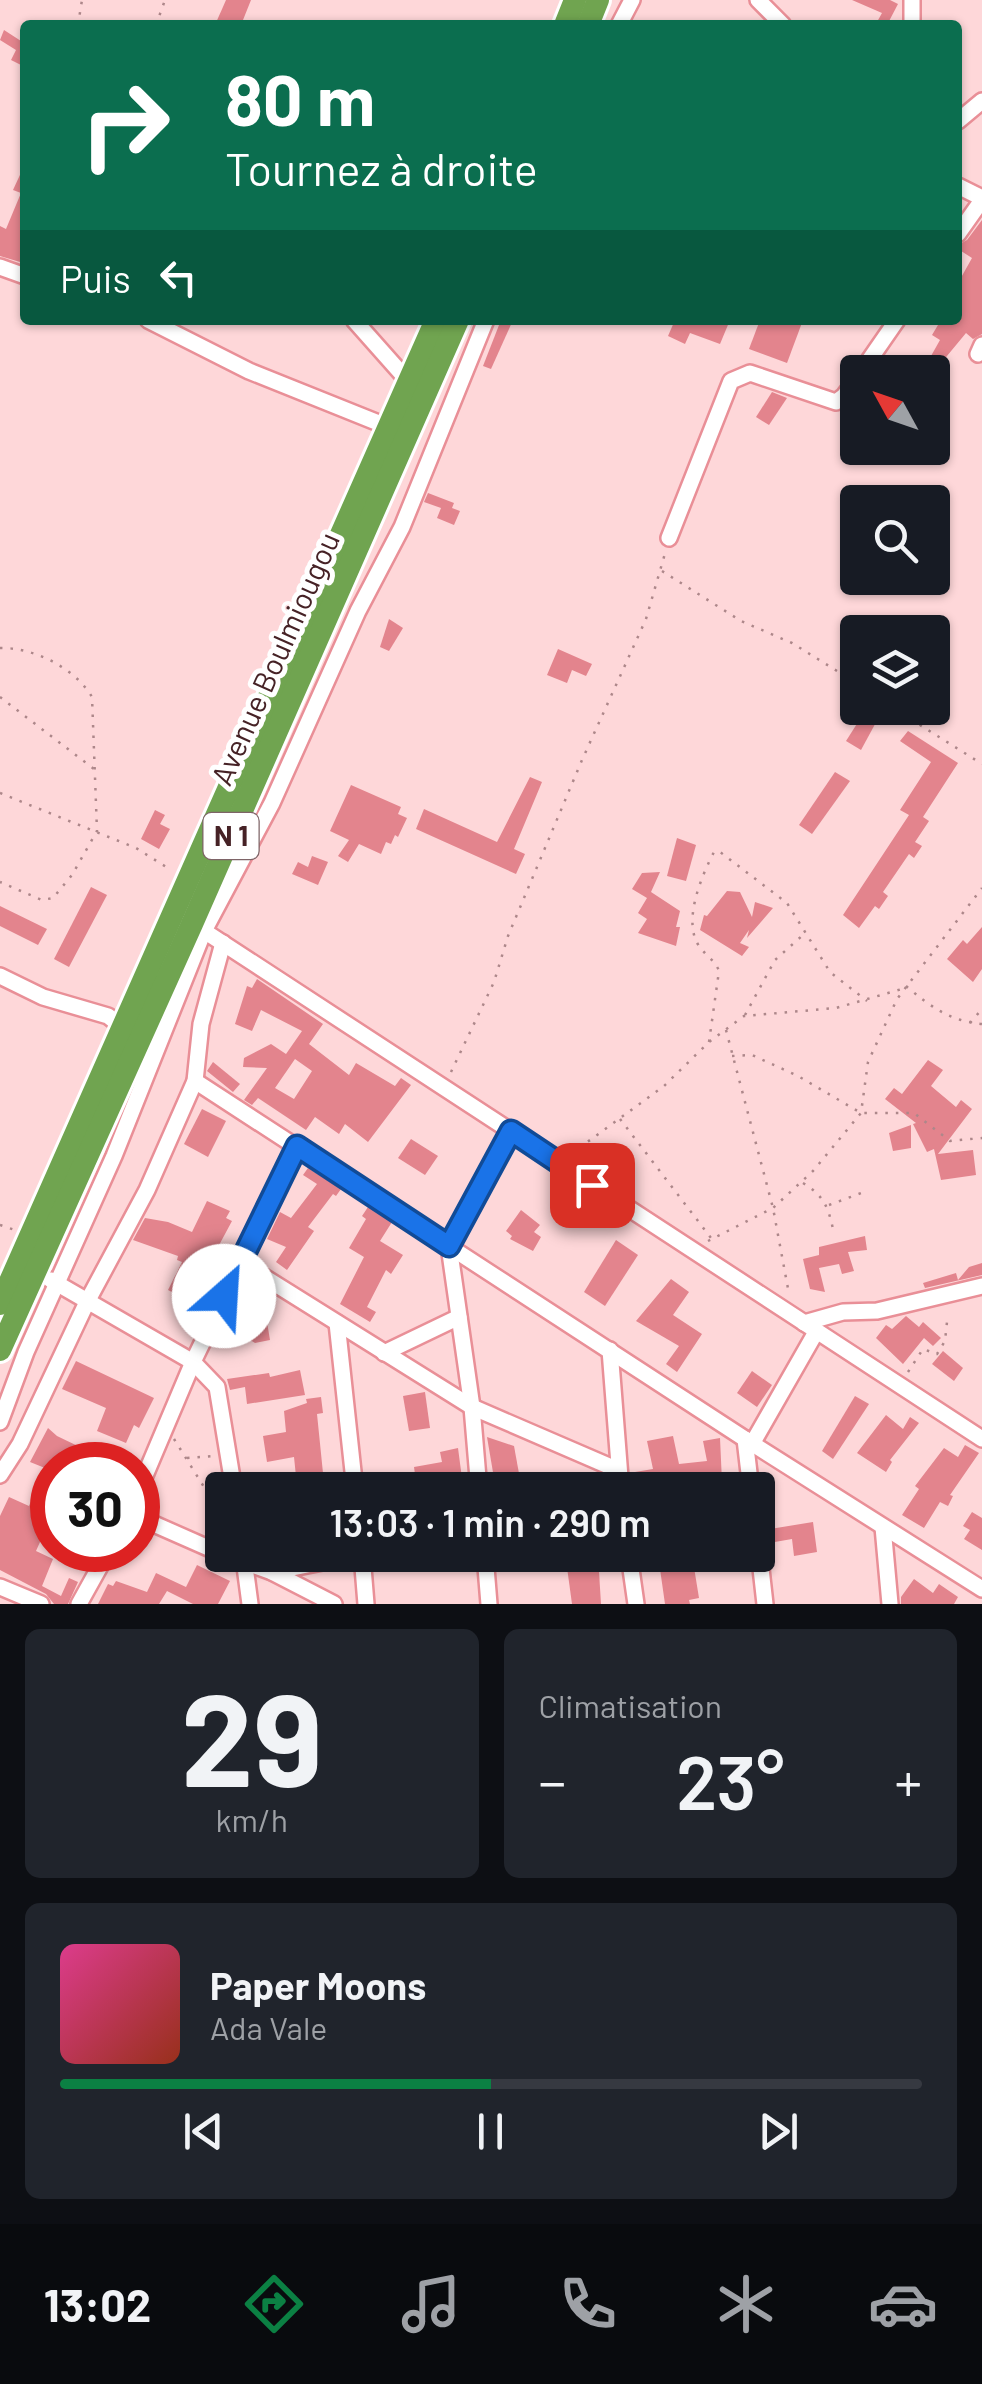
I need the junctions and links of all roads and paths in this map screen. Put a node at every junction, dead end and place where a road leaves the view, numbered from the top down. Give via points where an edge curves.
1 (758, 0) edge
2 (779, 20) edge
3 (982, 102) edge
4 (962, 118) edge
5 (982, 199) edge
6 (962, 228) edge
7 (158, 325) edge
8 (358, 325) edge
9 (434, 325) edge
10 (455, 325) edge
11 (484, 325) edge
12 (893, 325) edge
13 (872, 355) edge
14 (409, 382) junction
15 (840, 399) edge
16 (398, 430) junction
17 (669, 538) joint
18 (660, 570) junction
19 (0, 648) edge
20 (840, 673) edge
21 (0, 696) edge
22 (920, 725) edge
23 (982, 764) edge
24 (96, 771) junction
25 (0, 792) edge
26 (97, 830) junction
27 (187, 880) junction
28 (0, 882) edge
29 (982, 888) edge
30 (198, 927) junction
31 (807, 933) junction
32 (223, 944) junction
33 (0, 976) edge
34 (904, 988) junction
35 (867, 1000) junction
36 (982, 1008) edge
37 (744, 1016) junction
38 (970, 1023) junction
39 (982, 1024) edge
40 (121, 1026) junction
41 (726, 1028) junction
42 (709, 1042) junction
43 (730, 1056) junction
44 (195, 1081) junction
45 (446, 1089) junction
46 (861, 1113) junction
47 (620, 1119) junction
48 (511, 1131) junction
49 (982, 1138) edge
50 (297, 1146) junction
51 (558, 1164) junction
52 (802, 1182) junction
53 (864, 1192) dead end
54 (828, 1206) junction
55 (773, 1208) junction
56 (833, 1229) dead end
57 (712, 1239) junction
58 (449, 1246) junction
59 (694, 1249) junction
60 (240, 1262) junction
61 (35, 1271) junction
62 (57, 1283) junction
63 (982, 1286) edge
64 (87, 1302) junction
65 (0, 1304) edge
66 (788, 1312) junction
67 (459, 1317) junction
68 (947, 1322) dead end
69 (337, 1324) junction
70 (810, 1328) junction
71 (0, 1350) edge
72 (610, 1350) junction
73 (384, 1353) junction
74 (193, 1362) junction
75 (903, 1387) junction
76 (472, 1406) junction
77 (0, 1422) edge
78 (166, 1425) junction
79 (982, 1439) edge
80 (159, 1442) edge
81 (748, 1442) junction
82 (230, 1455) junction
83 (186, 1458) junction
84 (618, 1470) joint
85 (232, 1472) edge
86 (353, 1472) edge
87 (478, 1472) edge
88 (750, 1472) edge
89 (0, 1475) edge
90 (205, 1487) edge
91 (160, 1527) edge
92 (884, 1527) junction
93 (205, 1546) edge
94 (96, 1572) edge
95 (246, 1572) edge
96 (272, 1572) edge
97 (362, 1572) edge
98 (486, 1572) edge
99 (631, 1572) edge
100 (761, 1572) edge
101 (0, 1587) edge
102 (982, 1588) edge
103 (40, 1604) edge
104 (79, 1604) edge
105 (250, 1604) edge
106 (334, 1604) edge
107 (366, 1604) edge
108 (489, 1604) edge
109 (636, 1604) edge
110 (765, 1604) edge
111 (890, 1604) edge

1 - 2 street
3 - 4 street
5 - 6 street
7 - 16 street
8 - 14 street
9 - 14 highway, Avenue Boulmiougou / N 1
10 - 16 highway, Avenue Boulmiougou / N 1
11 - 30 street via 402,528 280,786
12 - 13 street
14 - 16 highway, Avenue Boulmiougou / N 1
15 - 17 street via 750,374 731,380
16 - 27 highway, Avenue Boulmiougou / N 1
16 - 30 highway, Avenue Boulmiougou / N 1
17 - 18 path
18 - 20 path
18 - 45 path via 646,620
19 - 24 path via 16,648 83,682 92,696
21 - 24 path
22 - 23 path
24 - 26 path
25 - 26 path
26 - 27 path
26 - 28 path via 53,898 42,900
27 - 40 highway, Avenue Boulmiougou / N 1
29 - 34 path
30 - 32 street
30 - 61 highway, Avenue Boulmiougou / N 1
30 - 62 street via 114,1156
31 - 35 path via 830,972
31 - 37 path via 775,960
31 - 42 path via 787,903 714,852 693,926 698,945 719,971
32 - 44 street via 201,1024
32 - 45 street
33 - 40 street
34 - 35 path
34 - 38 path via 938,1012
34 - 46 path via 868,1062
35 - 37 path
36 - 38 path
37 - 41 path
38 - 39 path
40 - 65 highway, Avenue Boulmiougou / N 1
41 - 42 path
41 - 43 path
42 - 47 path
43 - 46 path via 752,1054
43 - 55 path
44 - 50 street
44 - 64 street
45 - 48 street
46 - 49 path via 914,1113 950,1140
46 - 52 path
47 - 51 path
47 - 57 path
48 - 51 street
48 - 58 street
50 - 58 street
50 - 60 street
51 - 59 street
52 - 54 path
52 - 55 path
53 - 54 path
54 - 56 path
55 - 57 path
55 - 66 path via 789,1283
57 - 59 path
58 - 67 street
58 - 72 street
59 - 66 street
60 - 69 street
60 - 74 street
61 - 62 street
61 - 71 highway, Avenue Boulmiougou / N 1
62 - 64 street
62 - 77 street
63 - 70 street via 876,1311 843,1312
64 - 74 street
64 - 89 street
66 - 70 street
67 - 73 street
67 - 76 street
68 - 75 path via 937,1354 923,1349
69 - 73 street
69 - 86 street
70 - 75 street
70 - 81 street
72 - 81 street
72 - 84 street
73 - 76 street
74 - 78 street
74 - 82 street via 222,1397
75 - 79 street
76 - 84 street
76 - 87 street
78 - 80 street
78 - 83 path
81 - 88 street
81 - 92 street
82 - 83 path
82 - 85 street
83 - 90 path
91 - 93 street
92 - 102 street
92 - 111 street
94 - 104 street
95 - 105 street
96 - 106 street
97 - 107 street
98 - 108 street
99 - 109 street
100 - 110 street
101 - 103 street

